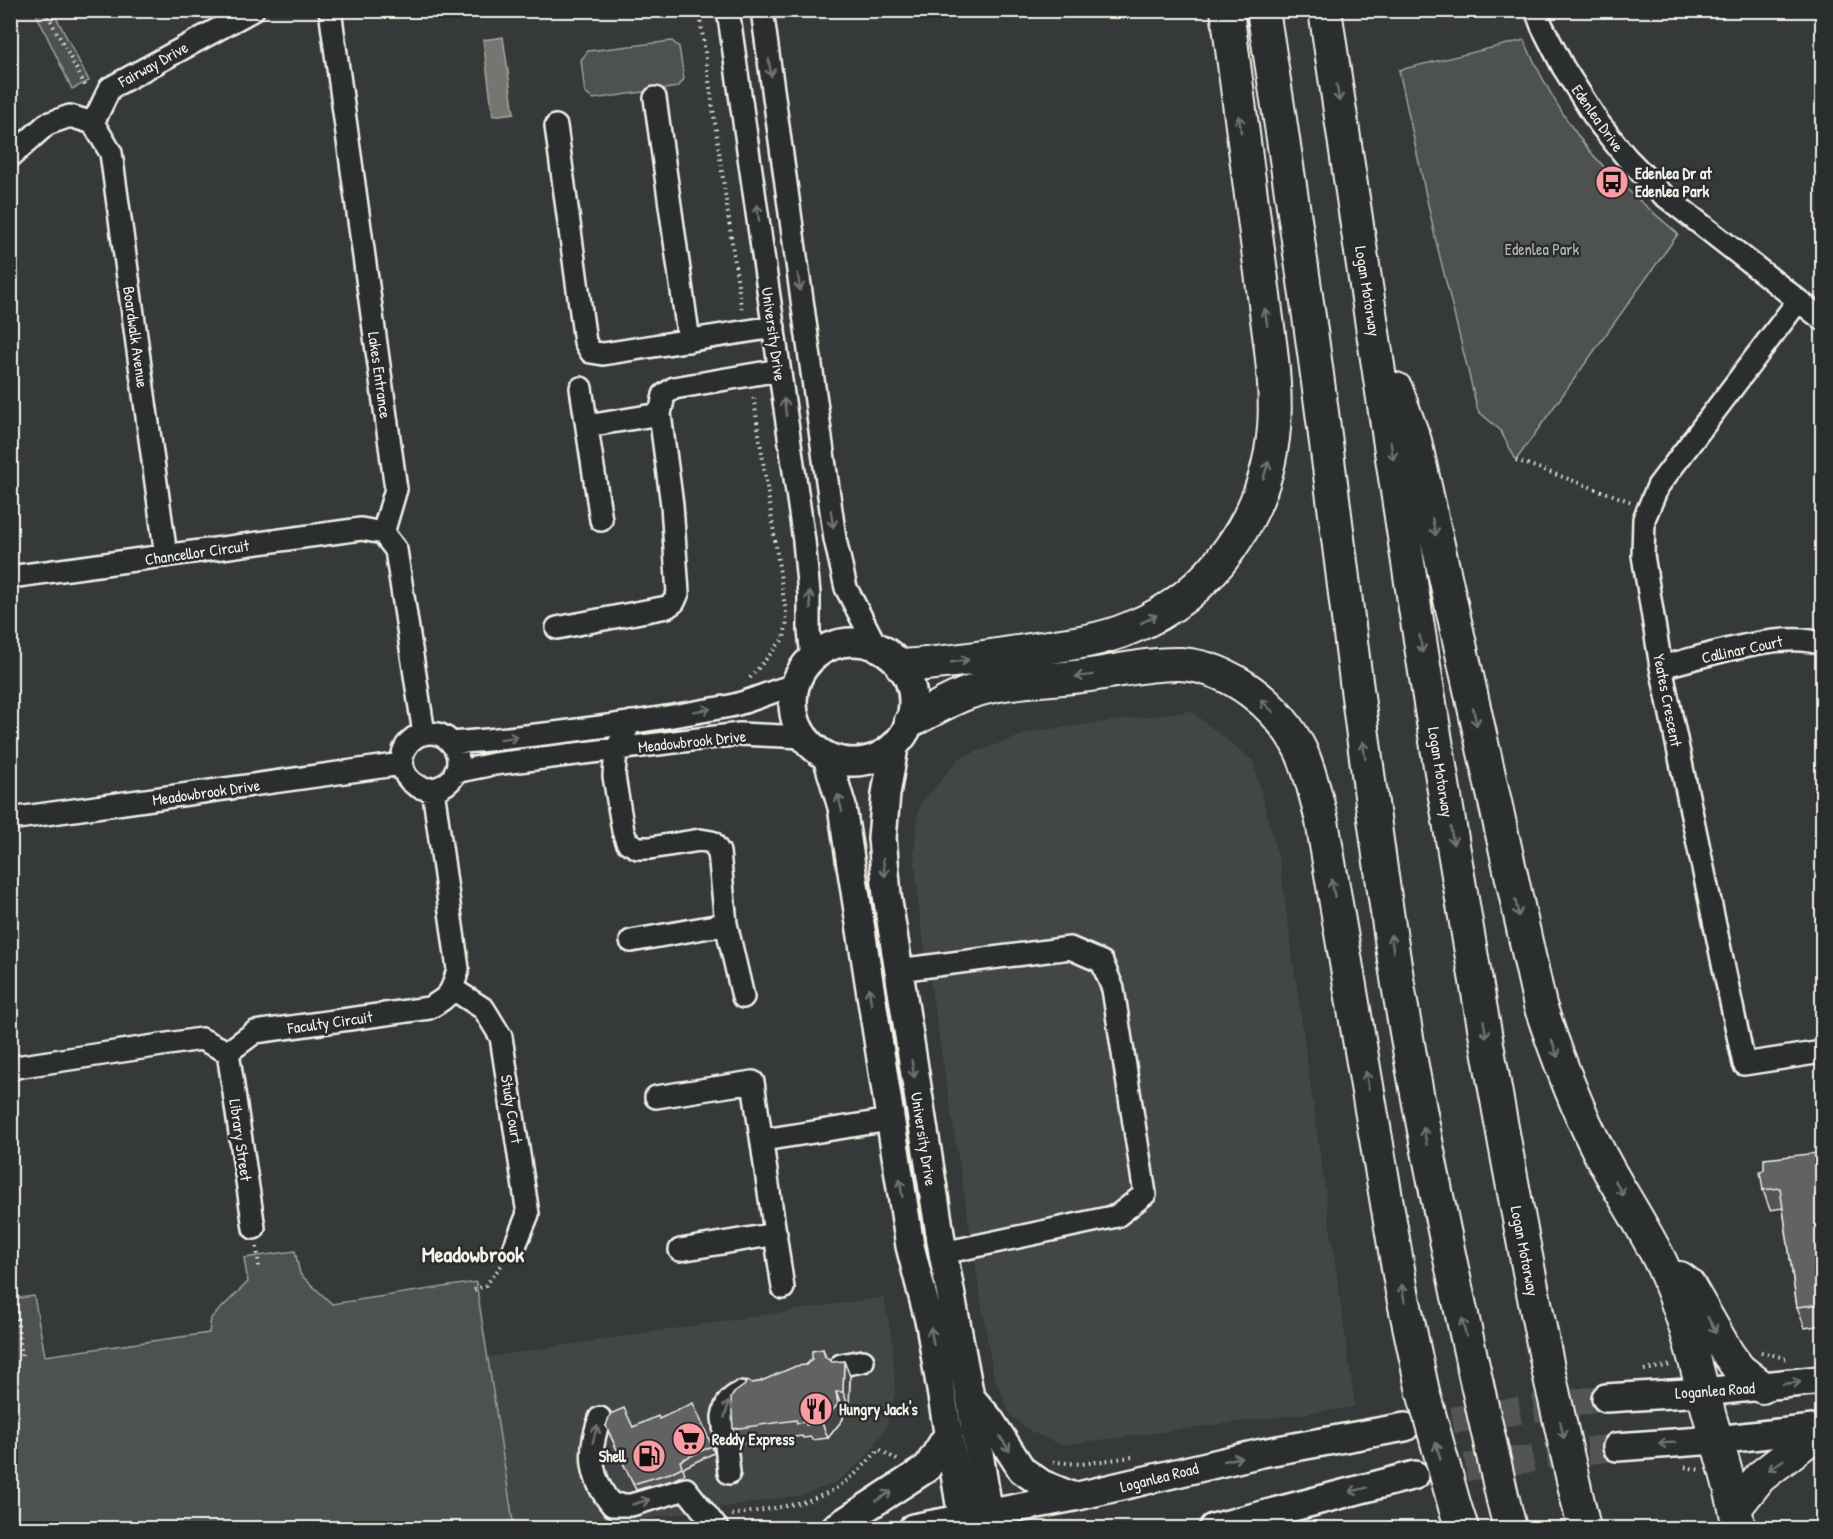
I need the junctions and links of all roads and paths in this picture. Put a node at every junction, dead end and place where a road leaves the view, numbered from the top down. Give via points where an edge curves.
1 (45, 10) edge
2 (253, 10) edge
3 (330, 10) edge
4 (728, 10) edge
5 (762, 10) edge
6 (1227, 10) edge
7 (1263, 10) edge
8 (1325, 10) edge
9 (1536, 10) edge
10 (655, 98) dead end
11 (93, 123) junction
12 (556, 126) dead end
13 (10, 157) edge
14 (1798, 301) junction
15 (1822, 319) edge
16 (774, 327) junction
17 (1374, 331) junction
18 (690, 341) junction
19 (779, 370) junction
20 (581, 388) dead end
21 (660, 414) junction
22 (587, 426) junction
23 (1516, 460) dead end
24 (1633, 502) dead end
25 (601, 520) dead end
26 (383, 533) junction
27 (166, 556) junction
28 (10, 577) edge
29 (557, 628) dead end
30 (1822, 644) edge
31 (876, 646) junction
32 (812, 658) junction
33 (902, 666) junction
34 (1661, 667) junction
35 (795, 685) junction
36 (911, 721) junction
37 (631, 722) junction
38 (424, 734) junction
39 (804, 737) junction
40 (451, 743) junction
41 (894, 747) junction
42 (616, 749) junction
43 (827, 757) junction
44 (402, 764) junction
45 (456, 772) junction
46 (433, 789) junction
47 (10, 819) edge
48 (726, 924) junction
49 (632, 941) dead end
50 (898, 970) junction
51 (453, 989) junction
52 (743, 997) dead end
53 (228, 1052) junction
54 (1822, 1052) edge
55 (10, 1070) edge
56 (656, 1097) dead end
57 (890, 1120) junction
58 (763, 1140) junction
59 (254, 1228) dead end
60 (776, 1234) junction
61 (514, 1248) joint
62 (680, 1250) dead end
63 (943, 1253) junction
64 (1662, 1265) junction
65 (10, 1266) edge
66 (783, 1288) dead end
67 (474, 1290) dead end
68 (22, 1357) dead end
69 (863, 1361) dead end
70 (828, 1366) edge
71 (1822, 1380) edge
72 (1762, 1387) junction
73 (1703, 1392) junction
74 (740, 1394) edge
75 (970, 1397) junction
76 (1606, 1398) tunnel mouth
77 (600, 1418) dead end
78 (1405, 1427) tunnel mouth
79 (1822, 1429) edge
80 (949, 1433) junction
81 (1716, 1440) junction
82 (1617, 1446) tunnel mouth
83 (729, 1473) dead end
84 (1414, 1475) tunnel mouth
85 (912, 1479) junction
86 (1074, 1497) junction
87 (1507, 1514) edge
88 (1458, 1518) edge
89 (1738, 1518) edge
90 (977, 1523) edge
91 (713, 1524) edge
92 (642, 1528) edge
93 (835, 1528) edge
94 (913, 1528) edge
95 (1213, 1528) edge
96 (1584, 1528) edge

1 - 11 path via 94,102
2 - 11 street, Fairway Drive via 110,88
3 - 26 street, Lakes Entrance via 396,489
16 -> 4 street, University Drive
5 -> 31 street, University Drive via 835,539 846,588
33 -> 6 highway via 1080,642 1131,628 1189,593 1233,545 1248,519 1270,458 1275,398
87 -> 7 highway, bridge via 1420,1112 1393,951 1295,216
8 -> 17 highway, Logan Motorway
9 - 14 street, Edenlea Drive via 1563,68 1626,157 1661,193
10 - 18 street
11 - 13 street via 70,116 47,124
11 - 27 street, Boardwalk Avenue via 111,153
12 - 18 street via 585,342 591,352 603,354
14 - 15 street, Edenlea Drive
14 - 34 street, Yeates Crescent via 1658,486 1648,507 1643,555
16 - 18 street
16 - 19 street, University Drive
17 -> 64 highway via 1415,441 1540,1005 1560,1065 1585,1121
17 -> 96 highway, Logan Motorway, bridge via 1460,887 1519,1218
19 - 21 street via 674,388 664,395
32 -> 19 street, University Drive via 804,541
20 - 22 street
21 - 22 street
21 - 29 street via 672,506 678,593 674,602 667,607
22 - 25 street
23 - 24 path
26 - 27 street, Chancellor Circuit via 362,530
26 - 38 street via 396,550
27 - 28 street, Chancellor Circuit
30 - 34 street, Callinar Court via 1779,639
31 - 32 main road via 842,643
31 - 33 main road
32 - 35 main road
33 - 36 main road via 914,702
34 - 54 street, Yeates Crescent via 1744,1064
37 -> 35 street, Meadowbrook Drive via 731,705
35 - 39 main road via 796,721
36 - 41 main road
88 -> 36 highway, bridge via 1423,1392 1402,1292 1322,821 1301,753 1283,722 1261,699 1235,681 1182,664 1010,683 947,702
40 -> 37 street, Meadowbrook Drive
37 - 42 street, Meadowbrook Drive
38 - 40 street, Meadowbrook Drive via 442,736
38 - 44 street via 409,743
39 - 42 street, Meadowbrook Drive via 740,734
39 - 43 main road
40 - 45 street via 458,761
41 - 43 main road via 879,758 862,762
41 -> 50 main road, University Drive via 882,838
42 - 45 street, Meadowbrook Drive
42 - 48 street via 614,776 627,842 638,848 712,842 719,852
57 -> 43 main road, University Drive via 842,807
44 - 46 street via 411,782
44 - 47 street, Meadowbrook Drive
45 - 46 street, Meadowbrook Drive via 443,786
46 - 51 street via 458,969
48 - 49 street
48 - 52 street
50 -> 63 main road, University Drive
50 - 63 street via 1070,948 1102,962 1113,989 1145,1194 1117,1216
51 - 53 street, Faculty Circuit via 446,1000 429,1008 255,1032
51 - 61 street, Study Court via 483,1009 501,1037 528,1214
53 - 55 street via 201,1039
53 - 59 street, Library Street
56 - 58 street via 753,1082
57 - 58 street
80 -> 57 main road, University Drive via 930,1324 910,1246
58 - 60 street
60 - 62 street
60 - 66 street
61 - 67 path via 486,1285
63 - 75 main road, University Drive
64 -> 72 highway via 1688,1284 1728,1354 1739,1369
64 - 73 highway via 1682,1316
65 - 68 path
69 - 70 street
72 -> 71 main road, Loganlea Road
72 - 73 main road, Loganlea Road
73 - 76 main road, Loganlea Road
73 - 81 highway
83 -> 74 street via 723,1417 729,1400
75 -> 86 main road via 1022,1470 1042,1484
75 - 90 main road, University Drive
77 - 91 street via 592,1438 594,1476 612,1504 631,1506 686,1489
86 -> 78 main road, Loganlea Road via 1262,1453
79 - 81 main road
79 -> 89 highway via 1760,1477
80 - 85 main road via 927,1468
80 - 90 main road, University Drive
81 -> 82 main road
81 - 89 highway
84 -> 95 main road
85 - 91 path via 901,1462 879,1449 834,1489 801,1502
93 -> 85 main road
86 - 90 main road, Loganlea Road
90 - 94 main road, Loganlea Road
91 - 92 path

